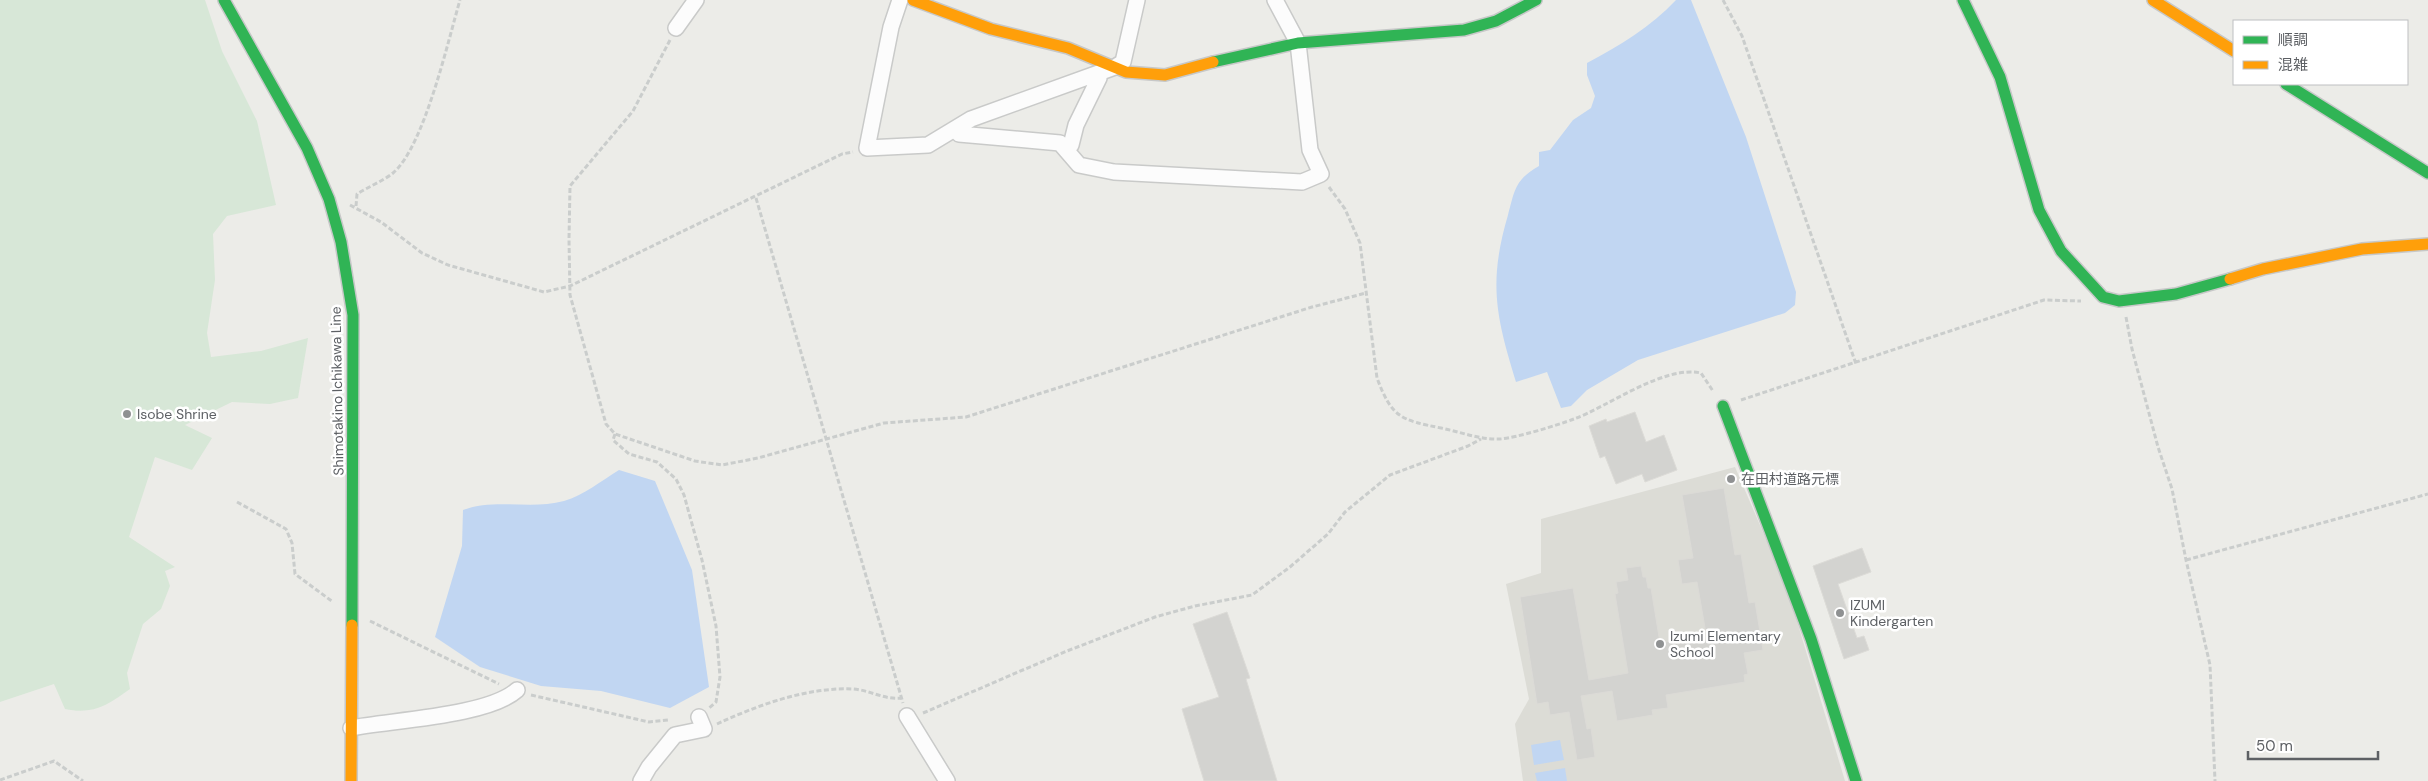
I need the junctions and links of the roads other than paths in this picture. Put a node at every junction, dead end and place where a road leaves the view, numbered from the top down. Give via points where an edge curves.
1 (224, 0) edge
2 (696, 0) edge
3 (900, 0) edge
4 (913, 0) edge
5 (1137, 0) edge
6 (1275, 0) edge
7 (1536, 0) edge
8 (1963, 0) edge
9 (2153, 0) edge
10 (676, 28) road end
11 (1298, 43) junction
12 (2233, 50) edge
13 (1115, 67) junction
14 (1098, 73) junction
15 (2288, 85) edge
16 (955, 129) junction
17 (1066, 149) junction
18 (2428, 173) edge
19 (2428, 244) edge
20 (1723, 406) road end
21 (517, 690) road end
22 (907, 716) road end
23 (702, 723) road end
24 (351, 728) junction
25 (351, 781) edge
26 (641, 781) edge
27 (947, 781) edge
28 (1856, 781) edge

1 - 24 street, Shimotakino Ichikawa Line via 307,148 330,201 345,264 353,315
2 - 10 street
3 - 16 street via 891,27 867,148 928,145
4 - 13 street via 991,29 1068,48
5 - 13 street via 1123,62
6 - 11 street
7 - 11 street via 1496,21 1464,30
8 - 19 street via 2000,77 2039,210 2061,251 2104,297 2123,300 2176,294 2264,269 2362,249
9 - 12 street
11 - 13 street via 1165,75 1126,72
11 - 17 street via 1310,150 1321,174 1302,182 1114,172 1079,165
13 - 14 street
14 - 16 street via 971,119
14 - 17 street via 1099,78
15 - 18 street
16 - 17 street via 959,134 1060,143
20 - 28 street via 1811,639
21 - 24 street via 508,698 470,710
22 - 27 street
23 - 26 street via 675,735 648,767
24 - 25 street, Shimotakino Ichikawa Line

